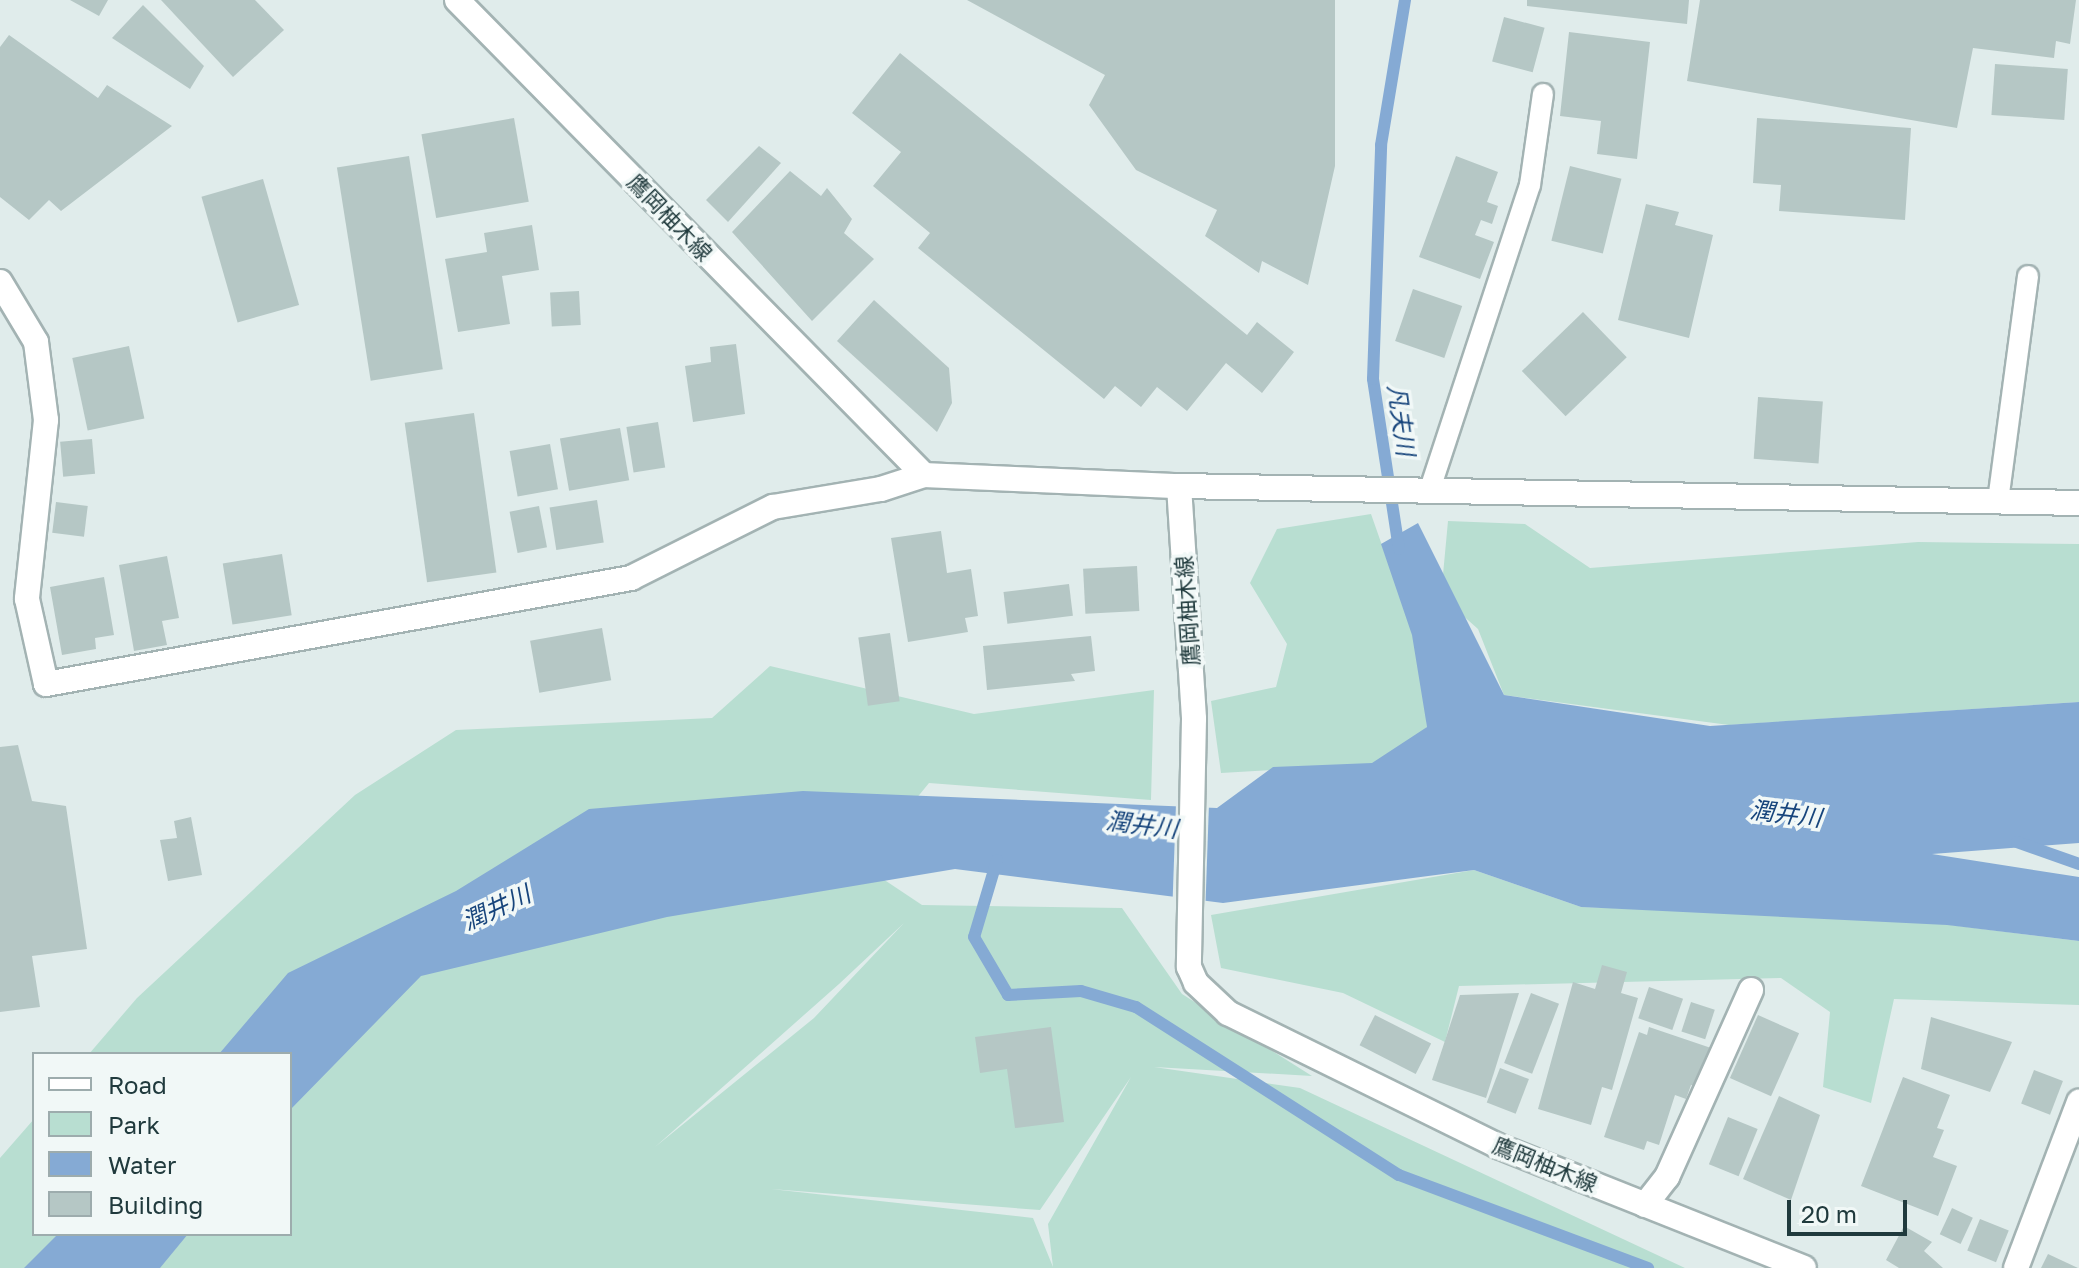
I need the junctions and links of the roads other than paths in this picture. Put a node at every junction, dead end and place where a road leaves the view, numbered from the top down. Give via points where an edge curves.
1 (457, 0) edge
2 (1543, 94) dead end
3 (2028, 276) dead end
4 (0, 282) edge
5 (924, 475) junction
6 (1179, 486) junction
7 (1425, 489) junction
8 (1998, 501) junction
9 (2079, 503) edge
10 (1751, 990) dead end
11 (2079, 1102) edge
12 (2068, 1163) edge
13 (1645, 1205) junction
14 (1804, 1268) edge
15 (2016, 1268) edge

1 - 5 street, 鷹岡柚木線
2 - 7 lane via 1530,185
3 - 8 lane
4 - 5 street via 36,342 46,420 27,599 46,684 631,578 773,507 881,489
5 - 6 street
6 - 7 street
6 - 13 street, 鷹岡柚木線 via 1194,719 1189,967 1196,983 1228,1013 1498,1146
7 - 8 street
8 - 9 street
10 - 13 street via 1667,1177
11 - 12 street
12 - 15 street
13 - 14 street, 鷹岡柚木線

